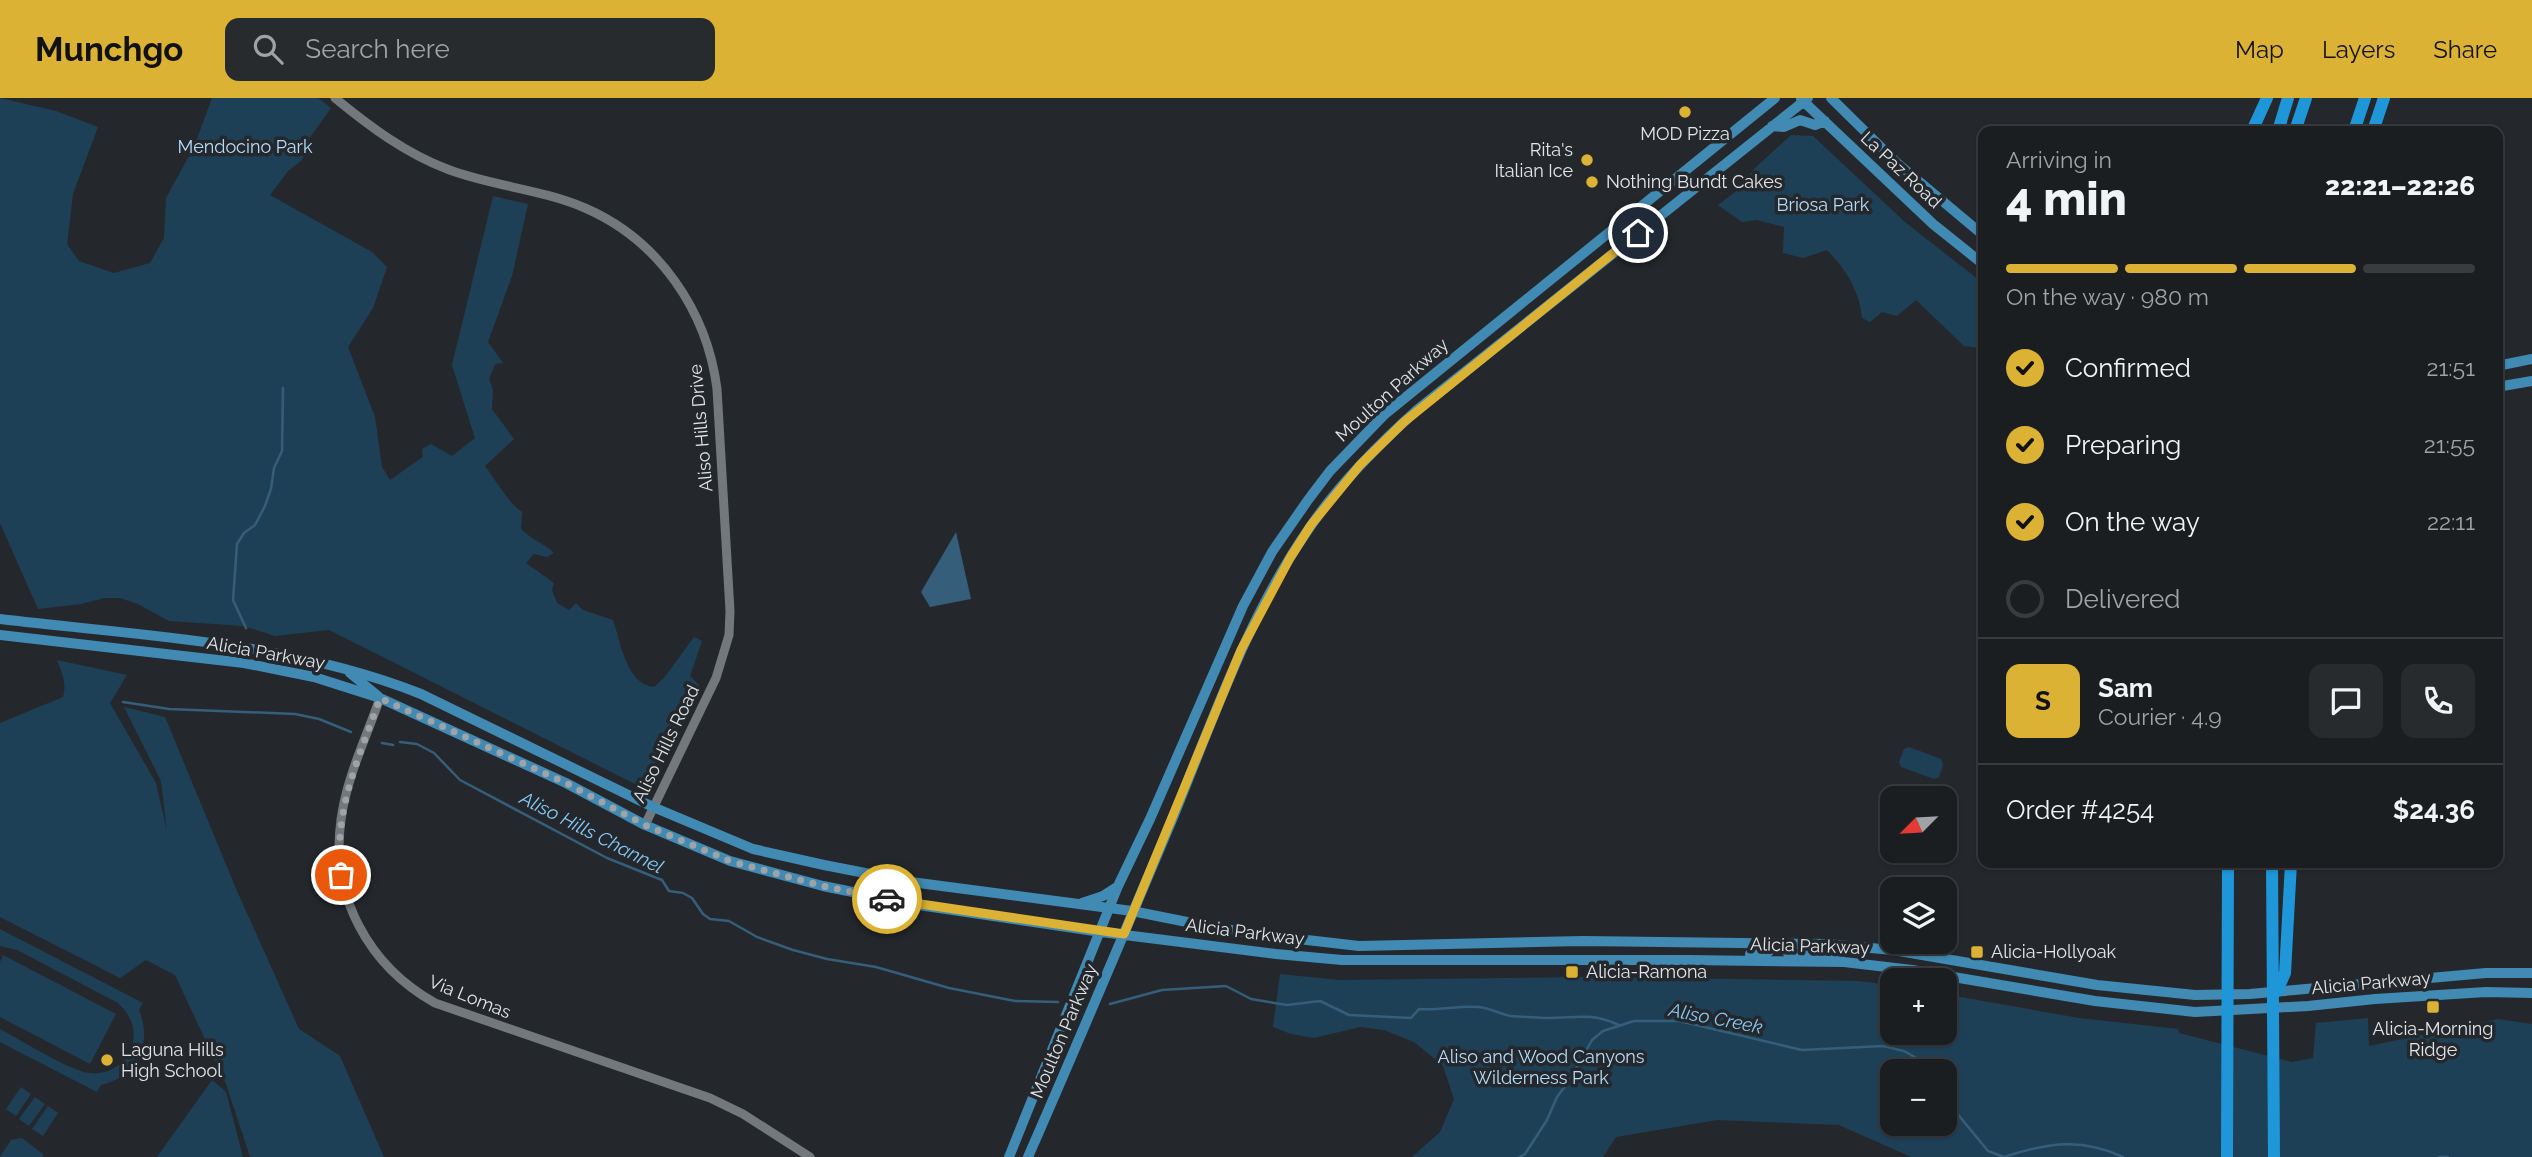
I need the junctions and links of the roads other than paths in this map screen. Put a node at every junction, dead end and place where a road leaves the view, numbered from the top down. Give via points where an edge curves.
1 (335, 98) edge
2 (1776, 98) edge
3 (1831, 98) edge
4 (2267, 98) edge
5 (2288, 98) edge
6 (2306, 98) edge
7 (2365, 98) edge
8 (2384, 98) edge
9 (1804, 99) edge
10 (1825, 121) junction
11 (1772, 126) junction
12 (2254, 126) edge
13 (2280, 126) edge
14 (2297, 126) edge
15 (2356, 126) edge
16 (2375, 126) edge
17 (1978, 231) edge
18 (1978, 260) edge
19 (2532, 359) edge
20 (2503, 365) edge
21 (2532, 381) edge
22 (2503, 386) edge
23 (0, 619) edge
24 (0, 635) edge
25 (340, 667) junction
26 (716, 678) joint
27 (412, 690) junction
28 (380, 698) junction
29 (653, 807) junction
30 (645, 825) junction
31 (2225, 868) edge
32 (2272, 868) edge
33 (2291, 868) edge
34 (1118, 887) junction
35 (1075, 904) junction
36 (1110, 909) junction
37 (1132, 911) junction
38 (1101, 932) junction
39 (1124, 934) junction
40 (1778, 943) junction
41 (1522, 944) junction
42 (1522, 960) junction
43 (1688, 960) junction
44 (1844, 962) junction
45 (2532, 973) edge
46 (2532, 993) edge
47 (2274, 998) junction
48 (810, 1157) edge
49 (1009, 1157) edge
50 (1028, 1157) edge
51 (2227, 1157) edge
52 (2274, 1157) edge

1 - 26 street, Aliso Hills Drive via 387,138 445,169 554,198 613,223 655,257 685,294 707,344 717,389 730,611 727,645
2 - 34 main road, Moulton Parkway via 1417,387 1330,471 1272,552 1242,606
3 - 17 main road, La Paz Road via 1897,163
4 - 12 highway
5 - 13 highway
6 - 14 highway
7 - 15 highway
8 - 16 highway
9 - 10 main road, La Paz Road
9 - 11 main road, Moulton Parkway
10 - 11 main road
10 - 18 main road, La Paz Road via 1933,224
11 - 37 main road, Moulton Parkway via 1417,410 1334,495 1290,558 1241,650
19 - 20 main road
21 - 22 main road
23 - 25 main road, Alicia Parkway via 247,647
24 - 28 main road, Alicia Parkway via 244,663 313,677
25 - 27 main road, Alicia Parkway
25 - 28 main road
26 - 29 street, Aliso Hills Road
27 - 28 main road
27 - 29 main road, Alicia Parkway
28 - 30 main road, Alicia Parkway via 566,783
28 - 48 street, Via Lomas via 344,803 339,853 351,910 385,964 435,1003 710,1098
29 - 30 street, Aliso Hills Road
29 - 35 main road, Alicia Parkway via 753,849 911,881
30 - 38 main road, Alicia Parkway via 730,861 823,886
31 - 51 highway
32 - 47 highway
33 - 47 highway via 2285,973
34 - 35 main road via 1093,901
34 - 36 main road, Moulton Parkway
35 - 36 main road, Alicia Parkway
36 - 37 main road, Alicia Parkway
36 - 38 main road, Moulton Parkway
37 - 39 main road, Moulton Parkway
37 - 41 main road, Alicia Parkway via 1217,928 1359,946
38 - 39 main road, Alicia Parkway
38 - 49 main road, Moulton Parkway
39 - 42 main road, Alicia Parkway via 1342,960
39 - 50 main road, Moulton Parkway
40 - 41 main road, Alicia Parkway
40 - 43 main road via 1767,953 1706,954
40 - 44 main road via 1788,953 1836,955
40 - 45 main road, Alicia Parkway via 1893,950 2097,985 2195,995 2486,972
41 - 42 main road
42 - 43 main road, Alicia Parkway
43 - 44 main road, Alicia Parkway
44 - 46 main road, Alicia Parkway via 2195,1012 2486,992
47 - 52 highway

